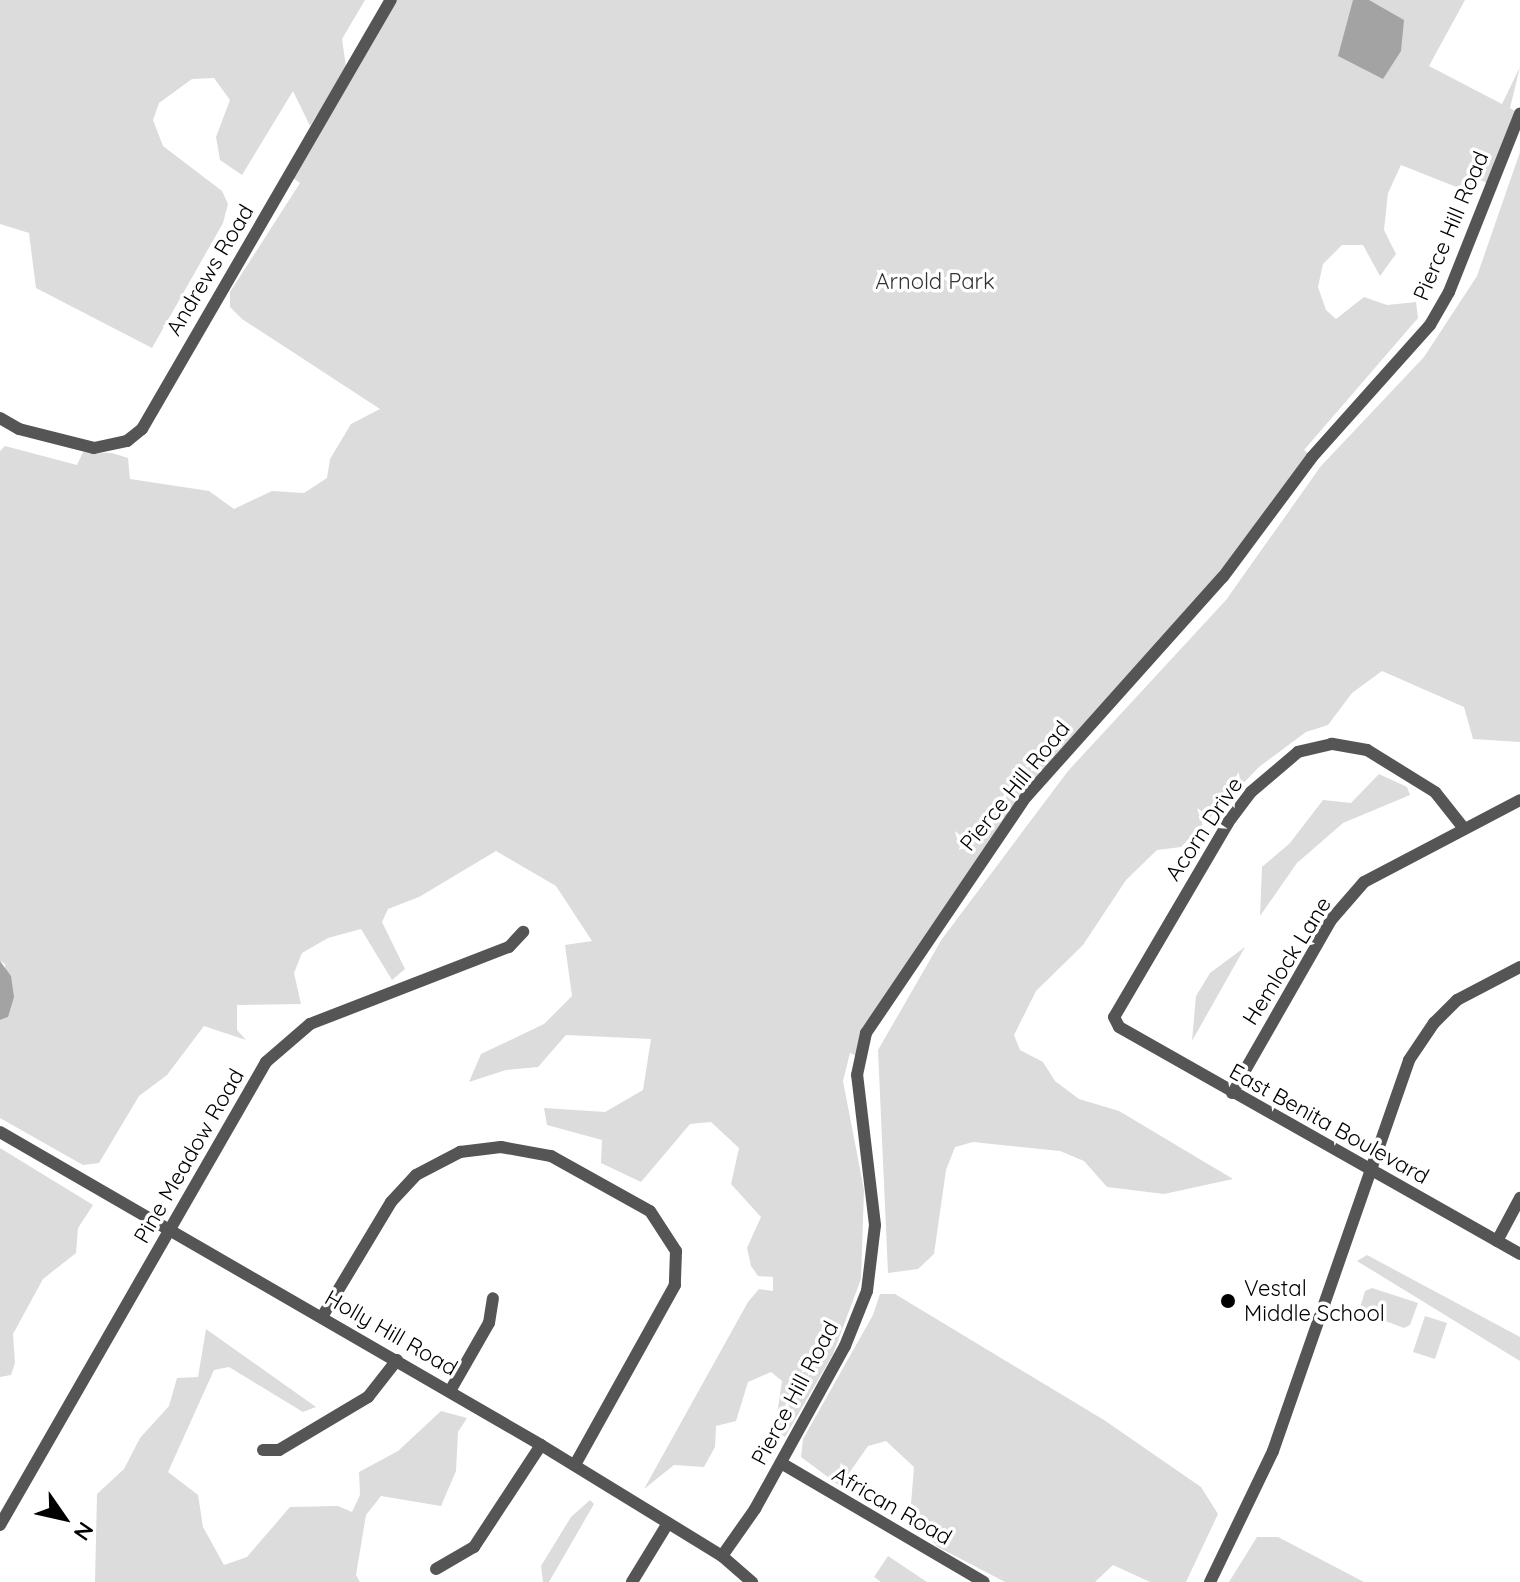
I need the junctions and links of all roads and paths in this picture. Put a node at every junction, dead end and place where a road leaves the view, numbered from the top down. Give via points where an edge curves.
1 (391, 0) edge
2 (1520, 114) edge
3 (0, 418) edge
4 (1520, 800) edge
5 (1462, 826) junction
6 (523, 932) dead end
7 (1520, 967) edge
8 (1119, 1027) joint
9 (1232, 1093) junction
10 (0, 1132) edge
11 (1370, 1171) junction
12 (1520, 1198) edge
13 (170, 1229) junction
14 (1497, 1241) junction
15 (1520, 1254) edge
16 (493, 1298) dead end
17 (322, 1317) junction
18 (397, 1360) junction
19 (450, 1391) junction
20 (541, 1445) junction
21 (263, 1450) dead end
22 (781, 1463) junction
23 (575, 1465) junction
24 (668, 1523) junction
25 (0, 1525) edge
26 (722, 1556) junction
27 (436, 1569) dead end
28 (632, 1582) edge
29 (752, 1582) edge
30 (984, 1582) edge
31 (1210, 1582) edge

1 - 3 street, Andrews Road via 142,429 127,441 94,448 19,429
2 - 22 street, Pierce Hill Road via 1449,292 1430,325 1312,457 1223,577 1026,797 866,1033 857,1075 875,1225 870,1278 845,1346
4 - 5 street, Hemlock Lane
5 - 8 street, Acorn Drive via 1435,792 1367,750 1332,744 1298,752 1251,792 1213,845 1127,991 1114,1017
5 - 9 street, Hemlock Lane via 1364,882 1331,920
6 - 13 street, Pine Meadow Road via 509,947 310,1024 287,1039 266,1062
7 - 11 street via 1457,1000 1422,1037
8 - 9 street, East Benita Boulevard
9 - 11 street, East Benita Boulevard
10 - 13 street, Holly Hill Road
11 - 14 street, East Benita Boulevard
11 - 31 street via 1273,1451
12 - 14 street
13 - 17 street, Holly Hill Road
13 - 25 street, Pine Meadow Road
14 - 15 street, East Benita Boulevard
16 - 19 street via 489,1323
17 - 18 street, Holly Hill Road
17 - 23 street via 391,1202 416,1175 460,1152 501,1147 551,1156 650,1211 676,1251 675,1285
18 - 19 street, Holly Hill Road
18 - 21 street via 368,1397 279,1450
19 - 20 street, Holly Hill Road
20 - 23 street, Holly Hill Road
20 - 27 street via 474,1547
22 - 26 street, Pierce Hill Road
22 - 30 street, African Road
23 - 24 street, Holly Hill Road
24 - 26 street, Holly Hill Road
24 - 28 street
26 - 29 street, Holly Hill Road

